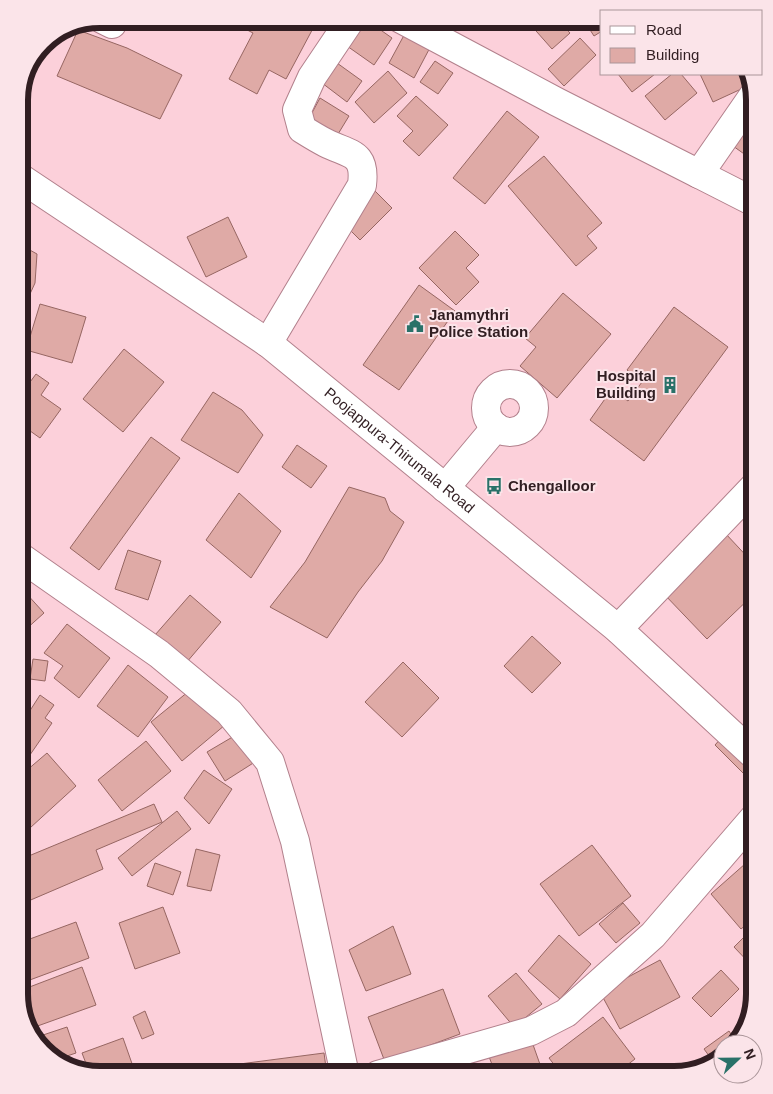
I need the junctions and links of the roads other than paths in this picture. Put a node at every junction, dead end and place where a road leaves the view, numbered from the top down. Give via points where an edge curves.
1 (345, 27) edge
2 (417, 28) edge
3 (746, 106) edge
4 (699, 174) junction
5 (28, 183) edge
6 (746, 198) edge
7 (268, 343) junction
8 (496, 427) dead end
9 (445, 488) junction
10 (746, 496) edge
11 (28, 562) edge
12 (618, 629) junction
13 (746, 748) edge
14 (746, 827) edge
15 (343, 1066) edge
16 (409, 1066) edge

1 - 7 street via 312,77 298,110 302,129 351,152 360,162 362,185
2 - 4 street
3 - 4 street
4 - 6 street
5 - 7 street, Poojappura-Thirumala Road
7 - 9 street, Poojappura-Thirumala Road
8 - 9 street
9 - 12 street, Poojappura-Thirumala Road
10 - 12 street
11 - 15 street via 187,677 229,712 270,762 295,841
12 - 13 street, Poojappura-Thirumala Road
14 - 16 street via 653,935 566,1013 531,1031

